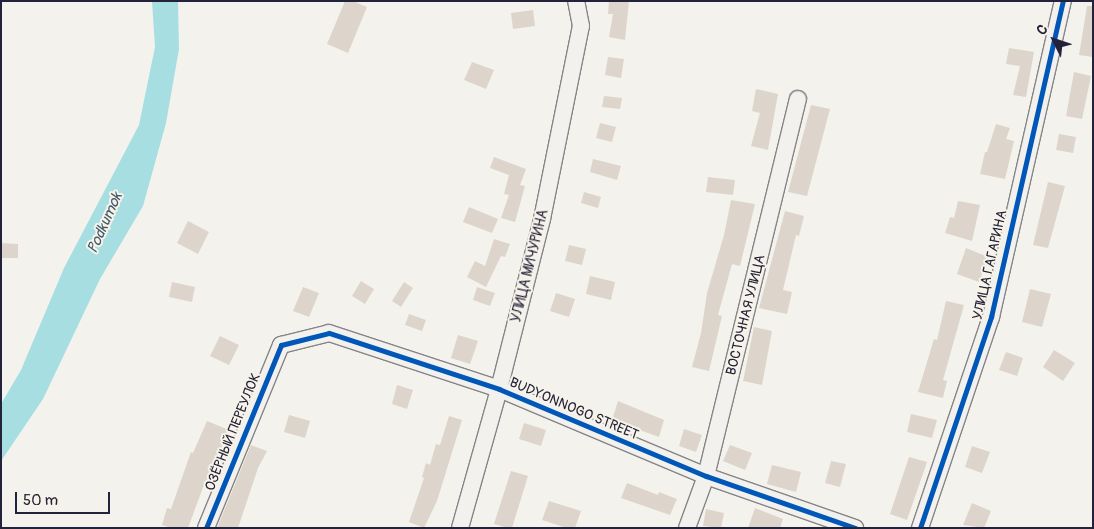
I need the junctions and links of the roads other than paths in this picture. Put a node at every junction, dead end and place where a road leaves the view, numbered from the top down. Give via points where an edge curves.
1 (576, 1) edge
2 (1063, 1) edge
3 (798, 99) dead end
4 (281, 346) joint
5 (499, 389) junction
6 (706, 476) junction
7 (206, 528) edge
8 (460, 528) edge
9 (687, 528) edge
10 (855, 528) edge
11 (920, 528) edge

1 - 5 street, УЛИЦА МИЧУРИНА via 581,26 542,219
2 - 11 street, УЛИЦА ГАГАРИНА via 991,316
3 - 6 street, ВОСТОЧНАЯ УЛИЦА
4 - 5 street, BUDYONNOGO STREET via 329,333
4 - 7 street, ОЗЁРНЫЙ ПЕРЕУЛОК
5 - 6 street, BUDYONNOGO STREET
5 - 8 street, УЛИЦА МИЧУРИНА
6 - 9 street, ВОСТОЧНАЯ УЛИЦА
6 - 10 street, BUDYONNOGO STREET

